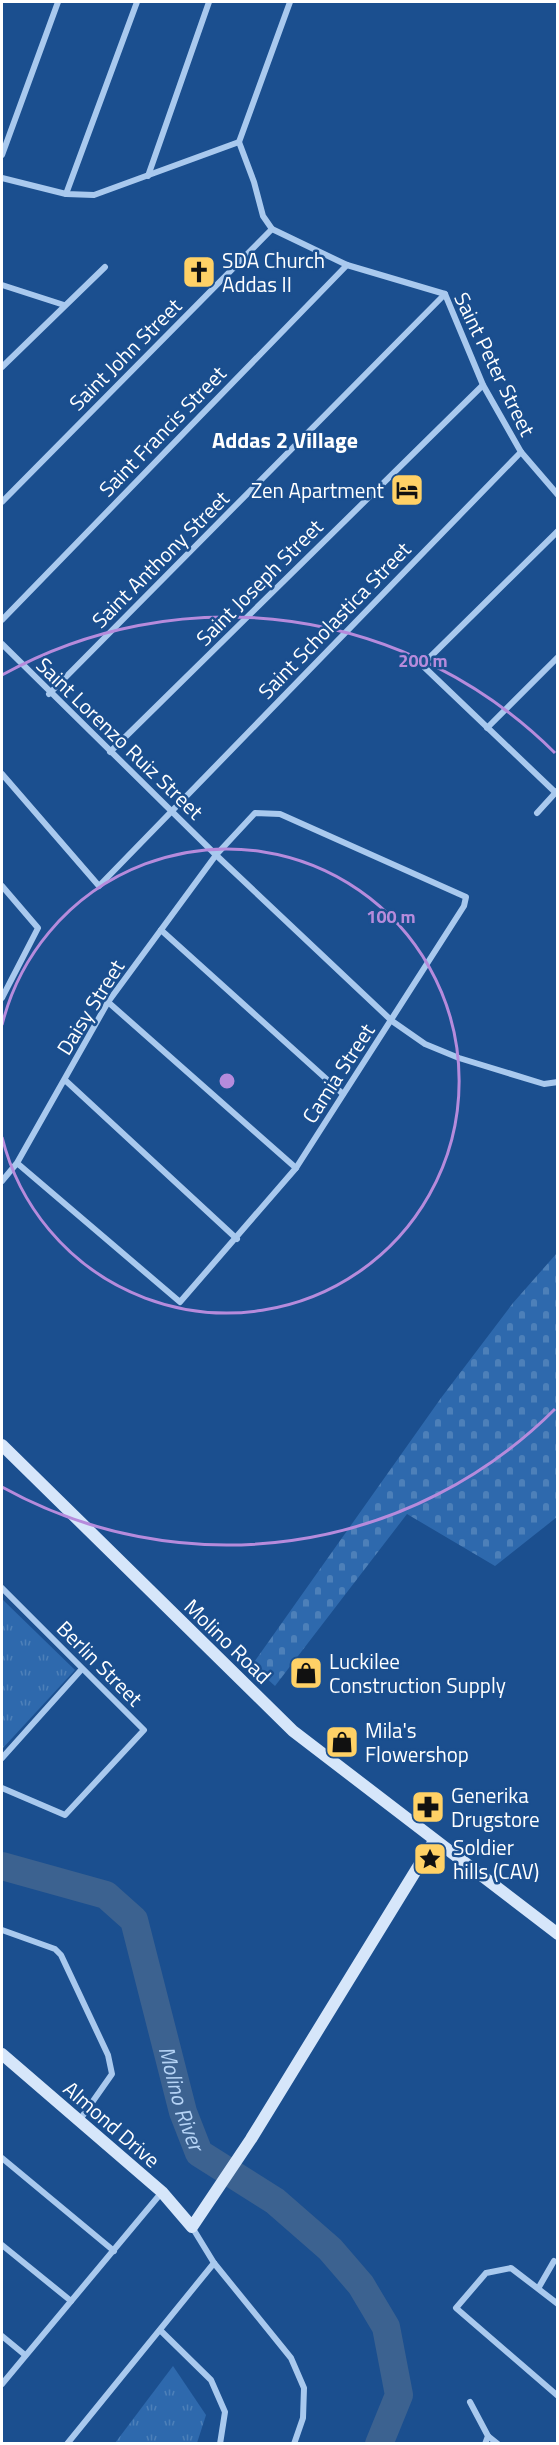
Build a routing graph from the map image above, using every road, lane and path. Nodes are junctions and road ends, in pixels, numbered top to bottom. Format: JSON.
{"nodes":[{"id":1,"x":58,"y":2,"type":"edge"},
{"id":2,"x":137,"y":2,"type":"edge"},
{"id":3,"x":209,"y":2,"type":"edge"},
{"id":4,"x":290,"y":2,"type":"edge"},
{"id":5,"x":239,"y":142,"type":"junction"},
{"id":6,"x":2,"y":155,"type":"edge"},
{"id":7,"x":148,"y":176,"type":"junction"},
{"id":8,"x":2,"y":178,"type":"edge"},
{"id":9,"x":66,"y":194,"type":"junction"},
{"id":10,"x":272,"y":230,"type":"junction"},
{"id":11,"x":347,"y":265,"type":"junction"},
{"id":12,"x":105,"y":267,"type":"dead end"},
{"id":13,"x":2,"y":285,"type":"edge"},
{"id":14,"x":445,"y":294,"type":"junction"},
{"id":15,"x":64,"y":305,"type":"junction"},
{"id":16,"x":2,"y":367,"type":"edge"},
{"id":17,"x":483,"y":385,"type":"junction"},
{"id":18,"x":521,"y":452,"type":"junction"},
{"id":19,"x":558,"y":495,"type":"edge"},
{"id":20,"x":2,"y":502,"type":"edge"},
{"id":21,"x":558,"y":531,"type":"edge"},
{"id":22,"x":2,"y":620,"type":"edge"},
{"id":23,"x":2,"y":644,"type":"edge"},
{"id":24,"x":558,"y":657,"type":"edge"},
{"id":25,"x":49,"y":694,"type":"junction"},
{"id":26,"x":487,"y":728,"type":"junction"},
{"id":27,"x":110,"y":752,"type":"junction"},
{"id":28,"x":2,"y":774,"type":"edge"},
{"id":29,"x":557,"y":792,"type":"edge"},
{"id":30,"x":171,"y":811,"type":"junction"},
{"id":31,"x":537,"y":813,"type":"dead end"},
{"id":32,"x":216,"y":855,"type":"junction"},
{"id":33,"x":2,"y":886,"type":"edge"},
{"id":34,"x":161,"y":930,"type":"junction"},
{"id":35,"x":2,"y":998,"type":"edge"},
{"id":36,"x":108,"y":1002,"type":"junction"},
{"id":37,"x":392,"y":1021,"type":"junction"},
{"id":38,"x":64,"y":1080,"type":"junction"},
{"id":39,"x":558,"y":1082,"type":"edge"},
{"id":40,"x":343,"y":1094,"type":"junction"},
{"id":41,"x":17,"y":1163,"type":"junction"},
{"id":42,"x":296,"y":1168,"type":"junction"},
{"id":43,"x":2,"y":1181,"type":"edge"},
{"id":44,"x":237,"y":1239,"type":"junction"},
{"id":45,"x":2,"y":1445,"type":"edge"},
{"id":46,"x":2,"y":1588,"type":"edge"},
{"id":47,"x":81,"y":1670,"type":"junction"},
{"id":48,"x":2,"y":1758,"type":"edge"},
{"id":49,"x":2,"y":1788,"type":"edge"},
{"id":50,"x":434,"y":1840,"type":"junction"},
{"id":51,"x":2,"y":1930,"type":"edge"},
{"id":52,"x":558,"y":1934,"type":"edge"},
{"id":53,"x":2,"y":2054,"type":"edge"},
{"id":54,"x":79,"y":2121,"type":"junction"},
{"id":55,"x":2,"y":2158,"type":"edge"},
{"id":56,"x":162,"y":2192,"type":"junction"},
{"id":57,"x":192,"y":2228,"type":"junction"},
{"id":58,"x":2,"y":2245,"type":"edge"},
{"id":59,"x":114,"y":2251,"type":"junction"},
{"id":60,"x":554,"y":2260,"type":"dead end"},
{"id":61,"x":214,"y":2263,"type":"junction"},
{"id":62,"x":539,"y":2287,"type":"junction"},
{"id":63,"x":71,"y":2301,"type":"junction"},
{"id":64,"x":558,"y":2304,"type":"edge"},
{"id":65,"x":160,"y":2330,"type":"junction"},
{"id":66,"x":2,"y":2336,"type":"edge"},
{"id":67,"x":25,"y":2355,"type":"junction"},
{"id":68,"x":2,"y":2384,"type":"edge"},
{"id":69,"x":558,"y":2396,"type":"edge"},
{"id":70,"x":470,"y":2402,"type":"dead end"},
{"id":71,"x":488,"y":2436,"type":"junction"},
{"id":72,"x":67,"y":2444,"type":"edge"},
{"id":73,"x":220,"y":2444,"type":"edge"},
{"id":74,"x":294,"y":2444,"type":"edge"},
{"id":75,"x":485,"y":2444,"type":"edge"},
{"id":76,"x":498,"y":2444,"type":"edge"}],
"edges":[{"from":1,"to":6,"type":"street"},
{"from":2,"to":9,"type":"street"},
{"from":3,"to":7,"type":"street"},
{"from":4,"to":5,"type":"street"},
{"from":5,"to":7,"type":"street"},
{"from":5,"to":10,"type":"street"},
{"from":7,"to":9,"type":"street"},
{"from":8,"to":9,"type":"street"},
{"from":10,"to":11,"type":"street","name":"Saint Peter Street"},
{"from":10,"to":20,"type":"street","name":"Saint John Street"},
{"from":11,"to":14,"type":"street","name":"Saint Peter Street"},
{"from":11,"to":22,"type":"street","name":"Saint Francis Street"},
{"from":12,"to":15,"type":"street"},
{"from":13,"to":15,"type":"street"},
{"from":14,"to":17,"type":"street","name":"Saint Peter Street"},
{"from":14,"to":25,"type":"street","name":"Saint Anthony Street"},
{"from":15,"to":16,"type":"street"},
{"from":17,"to":18,"type":"street","name":"Saint Peter Street"},
{"from":17,"to":27,"type":"street","name":"Saint Joseph Street"},
{"from":18,"to":19,"type":"street","name":"Saint Peter Street"},
{"from":18,"to":30,"type":"street","name":"Saint Scholastica Street"},
{"from":21,"to":26,"type":"street"},
{"from":23,"to":25,"type":"street","name":"Saint Lorenzo Ruiz Street"},
{"from":24,"to":26,"type":"street"},
{"from":25,"to":27,"type":"street","name":"Saint Lorenzo Ruiz Street"},
{"from":26,"to":29,"type":"street"},
{"from":27,"to":30,"type":"street","name":"Saint Lorenzo Ruiz Street"},
{"from":28,"to":30,"type":"street","name":"Saint Scholastica Street"},
{"from":29,"to":31,"type":"street"},
{"from":30,"to":32,"type":"street","name":"Saint Lorenzo Ruiz Street"},
{"from":32,"to":34,"type":"street","name":"Daisy Street"},
{"from":32,"to":37,"type":"street","name":"Camia Street"},
{"from":32,"to":37,"type":"street","name":"Daisy Street"},
{"from":33,"to":35,"type":"street"},
{"from":34,"to":36,"type":"street","name":"Daisy Street"},
{"from":34,"to":40,"type":"street"},
{"from":36,"to":38,"type":"street","name":"Daisy Street"},
{"from":36,"to":42,"type":"street"},
{"from":37,"to":39,"type":"street"},
{"from":37,"to":40,"type":"street","name":"Camia Street"},
{"from":38,"to":41,"type":"street","name":"Daisy Street"},
{"from":38,"to":44,"type":"street"},
{"from":40,"to":42,"type":"street","name":"Camia Street"},
{"from":41,"to":43,"type":"street","name":"Daisy Street"},
{"from":41,"to":44,"type":"street","name":"Camia Street"},
{"from":42,"to":44,"type":"street","name":"Camia Street"},
{"from":45,"to":50,"type":"main road","name":"Molino Road"},
{"from":46,"to":47,"type":"street","name":"Berlin Street"},
{"from":47,"to":48,"type":"street"},
{"from":47,"to":49,"type":"street","name":"Berlin Street"},
{"from":50,"to":52,"type":"main road","name":"Molino Road"},
{"from":50,"to":57,"type":"main road"},
{"from":51,"to":54,"type":"street"},
{"from":53,"to":54,"type":"main road","name":"Almond Drive"},
{"from":54,"to":56,"type":"main road","name":"Almond Drive"},
{"from":55,"to":59,"type":"street"},
{"from":56,"to":57,"type":"main road","name":"Almond Drive"},
{"from":56,"to":59,"type":"street"},
{"from":57,"to":61,"type":"street"},
{"from":58,"to":63,"type":"street"},
{"from":59,"to":63,"type":"street"},
{"from":60,"to":62,"type":"street"},
{"from":61,"to":65,"type":"street"},
{"from":61,"to":74,"type":"street"},
{"from":62,"to":64,"type":"street"},
{"from":62,"to":69,"type":"street"},
{"from":63,"to":67,"type":"street"},
{"from":65,"to":72,"type":"street"},
{"from":65,"to":73,"type":"street"},
{"from":66,"to":67,"type":"street"},
{"from":67,"to":68,"type":"street"},
{"from":70,"to":71,"type":"street"},
{"from":71,"to":75,"type":"street"},
{"from":71,"to":76,"type":"street"}]}
